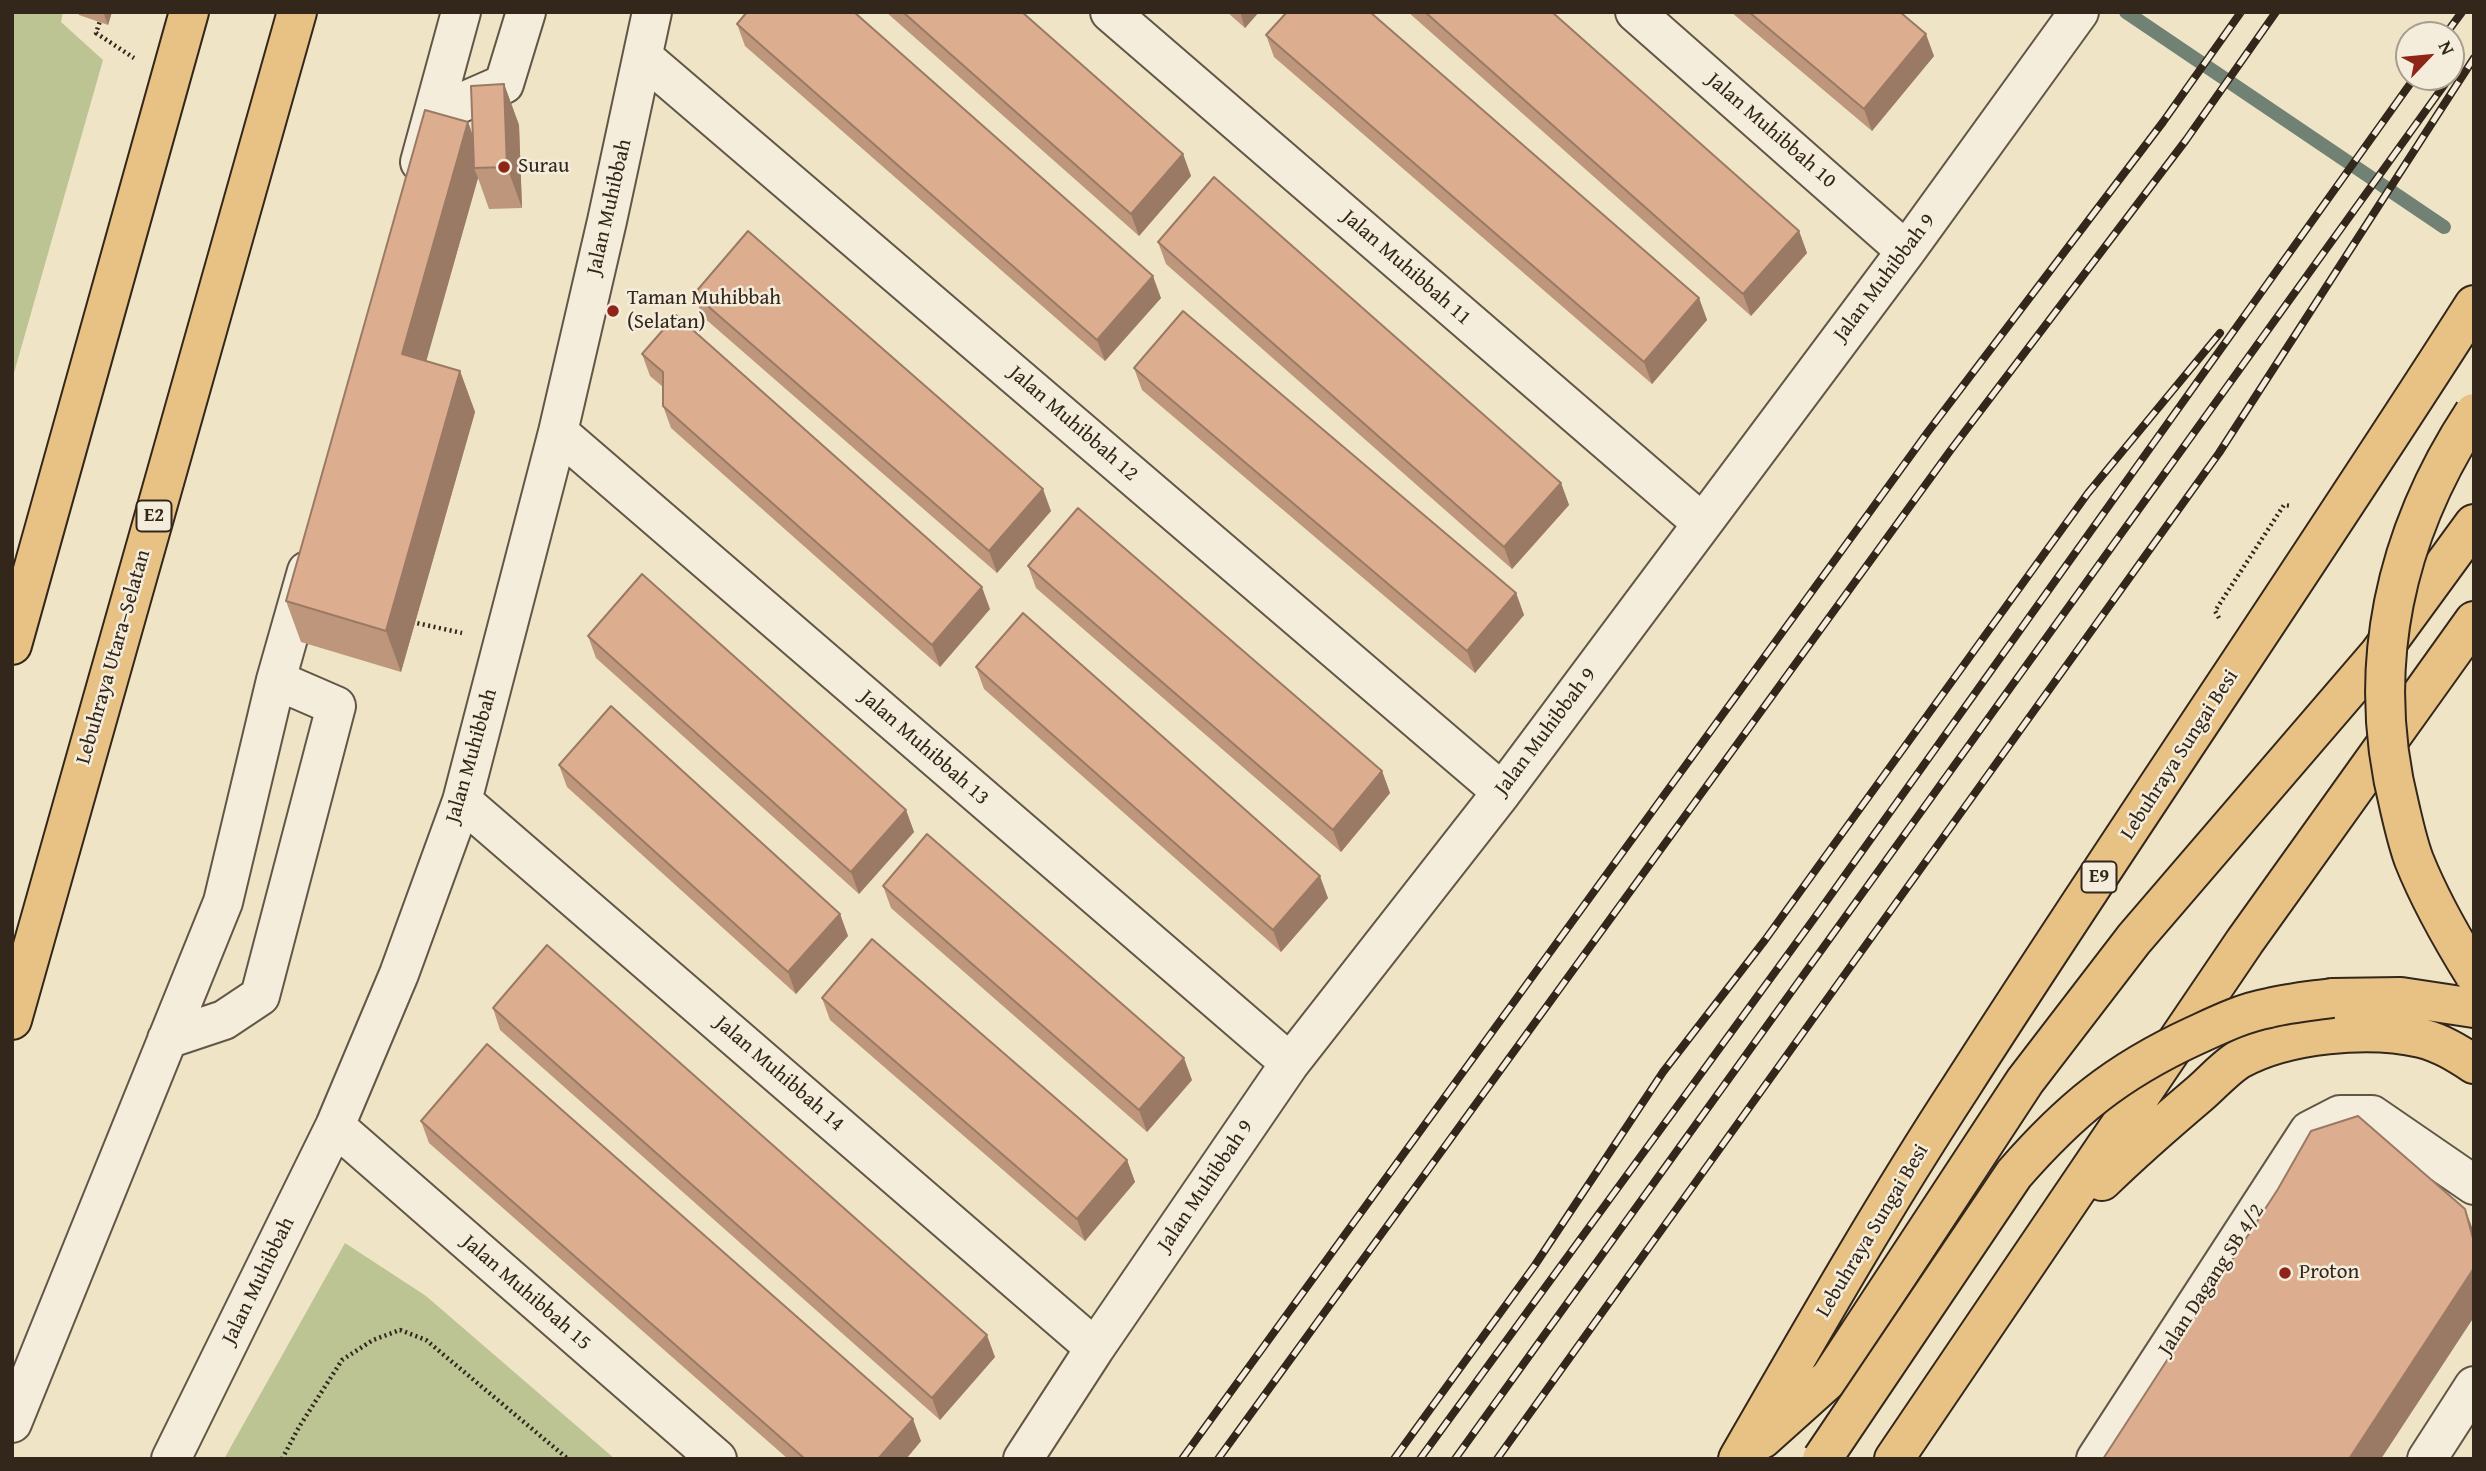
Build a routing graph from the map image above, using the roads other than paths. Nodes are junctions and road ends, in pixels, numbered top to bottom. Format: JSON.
{"nodes":[{"id":1,"x":189,"y":12,"type":"edge"},
{"id":2,"x":296,"y":12,"type":"edge"},
{"id":3,"x":461,"y":12,"type":"edge"},
{"id":4,"x":526,"y":12,"type":"edge"},
{"id":5,"x":652,"y":12,"type":"edge"},
{"id":6,"x":1110,"y":12,"type":"edge"},
{"id":7,"x":1635,"y":12,"type":"edge"},
{"id":8,"x":2079,"y":12,"type":"edge"},
{"id":9,"x":643,"y":57,"type":"junction"},
{"id":10,"x":433,"y":115,"type":"junction"},
{"id":11,"x":411,"y":195,"type":"edge"},
{"id":12,"x":1906,"y":251,"type":"junction"},
{"id":13,"x":2474,"y":305,"type":"edge"},
{"id":14,"x":2474,"y":413,"type":"edge"},
{"id":15,"x":558,"y":432,"type":"junction"},
{"id":16,"x":1702,"y":523,"type":"junction"},
{"id":17,"x":2474,"y":524,"type":"edge"},
{"id":18,"x":315,"y":543,"type":"edge"},
{"id":19,"x":2474,"y":621,"type":"edge"},
{"id":20,"x":12,"y":645,"type":"edge"},
{"id":21,"x":276,"y":680,"type":"junction"},
{"id":22,"x":1502,"y":792,"type":"junction"},
{"id":23,"x":462,"y":801,"type":"junction"},
{"id":24,"x":2474,"y":974,"type":"edge"},
{"id":25,"x":2474,"y":1008,"type":"edge"},
{"id":26,"x":12,"y":1020,"type":"edge"},
{"id":27,"x":167,"y":1040,"type":"junction"},
{"id":28,"x":1290,"y":1063,"type":"junction"},
{"id":29,"x":2474,"y":1064,"type":"edge"},
{"id":30,"x":335,"y":1126,"type":"junction"},
{"id":31,"x":2474,"y":1185,"type":"edge"},
{"id":32,"x":2048,"y":1233,"type":"junction"},
{"id":33,"x":1095,"y":1348,"type":"junction"},
{"id":34,"x":2474,"y":1386,"type":"edge"},
{"id":35,"x":12,"y":1423,"type":"edge"},
{"id":36,"x":171,"y":1459,"type":"edge"},
{"id":37,"x":717,"y":1459,"type":"edge"},
{"id":38,"x":1023,"y":1459,"type":"edge"},
{"id":39,"x":1739,"y":1459,"type":"edge"},
{"id":40,"x":1822,"y":1459,"type":"edge"},
{"id":41,"x":1894,"y":1459,"type":"edge"},
{"id":42,"x":2096,"y":1459,"type":"edge"},
{"id":43,"x":2427,"y":1459,"type":"edge"}],
"edges":[{"from":1,"to":20,"type":"highway"},
{"from":2,"to":26,"type":"highway","name":"Lebuhraya Utara–Selatan","number":"E2"},
{"from":3,"to":10,"type":"street"},
{"from":4,"to":10,"type":"street"},
{"from":5,"to":9,"type":"street","name":"Jalan Muhibbah"},
{"from":6,"to":16,"type":"street","name":"Jalan Muhibbah 11"},
{"from":7,"to":12,"type":"street","name":"Jalan Muhibbah 10"},
{"from":8,"to":12,"type":"street","name":"Jalan Muhibbah 9"},
{"from":9,"to":15,"type":"street","name":"Jalan Muhibbah"},
{"from":9,"to":22,"type":"street","name":"Jalan Muhibbah 12"},
{"from":10,"to":11,"type":"street"},
{"from":12,"to":16,"type":"street","name":"Jalan Muhibbah 9"},
{"from":13,"to":39,"type":"highway","name":"Lebuhraya Sungai Besi","number":"E9"},
{"from":14,"to":24,"type":"highway","bridge":true},
{"from":15,"to":23,"type":"street","name":"Jalan Muhibbah"},
{"from":15,"to":28,"type":"street","name":"Jalan Muhibbah 13"},
{"from":16,"to":22,"type":"street","name":"Jalan Muhibbah 9"},
{"from":17,"to":39,"type":"highway"},
{"from":18,"to":21,"type":"street"},
{"from":19,"to":32,"type":"highway"},
{"from":21,"to":27,"type":"street"},
{"from":21,"to":27,"type":"street"},
{"from":22,"to":28,"type":"street","name":"Jalan Muhibbah 9"},
{"from":23,"to":30,"type":"street","name":"Jalan Muhibbah"},
{"from":23,"to":33,"type":"street","name":"Jalan Muhibbah 14"},
{"from":25,"to":40,"type":"highway","bridge":true},
{"from":27,"to":35,"type":"street"},
{"from":28,"to":33,"type":"street","name":"Jalan Muhibbah 9"},
{"from":29,"to":32,"type":"highway"},
{"from":30,"to":36,"type":"street","name":"Jalan Muhibbah"},
{"from":30,"to":37,"type":"street","name":"Jalan Muhibbah 15"},
{"from":31,"to":42,"type":"street","name":"Jalan Dagang SB 4/2"},
{"from":32,"to":41,"type":"highway"},
{"from":33,"to":38,"type":"street","name":"Jalan Muhibbah 9"},
{"from":34,"to":43,"type":"street"}]}
